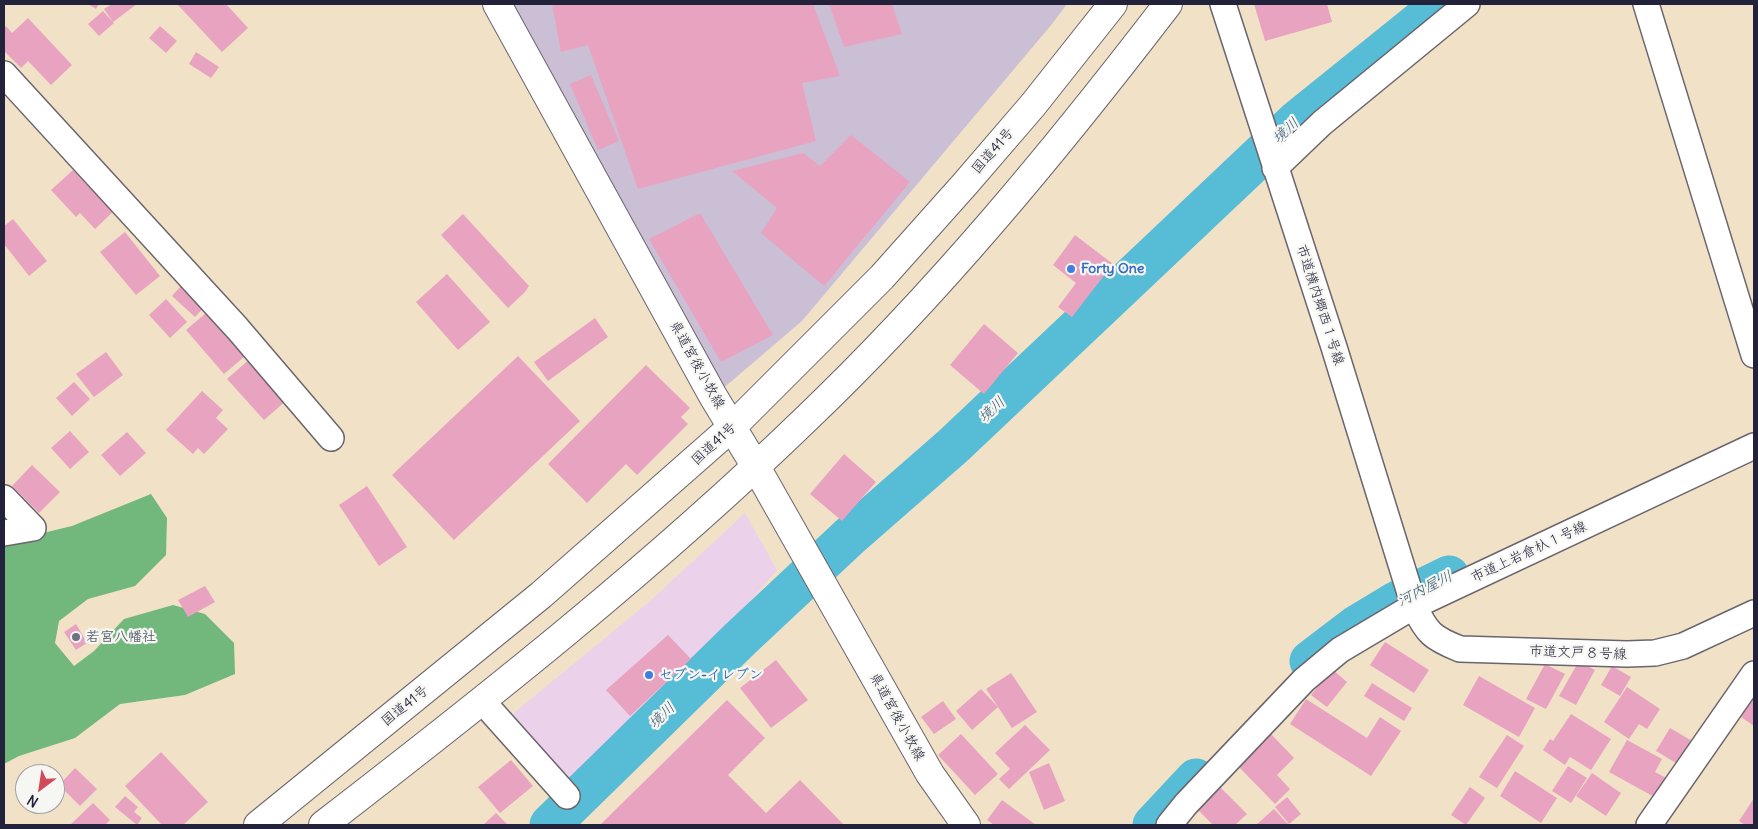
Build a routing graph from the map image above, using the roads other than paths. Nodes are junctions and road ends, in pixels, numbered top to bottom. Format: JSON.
{"nodes":[{"id":1,"x":497,"y":4,"type":"edge"},
{"id":2,"x":1113,"y":4,"type":"edge"},
{"id":3,"x":1168,"y":4,"type":"edge"},
{"id":4,"x":1222,"y":4,"type":"edge"},
{"id":5,"x":1467,"y":4,"type":"edge"},
{"id":6,"x":1646,"y":4,"type":"edge"},
{"id":7,"x":4,"y":74,"type":"edge"},
{"id":8,"x":1275,"y":168,"type":"junction"},
{"id":9,"x":1754,"y":355,"type":"edge"},
{"id":10,"x":732,"y":427,"type":"junction"},
{"id":11,"x":331,"y":438,"type":"dead end"},
{"id":12,"x":1754,"y":446,"type":"edge"},
{"id":13,"x":756,"y":467,"type":"junction"},
{"id":14,"x":4,"y":498,"type":"edge"},
{"id":15,"x":4,"y":533,"type":"edge"},
{"id":16,"x":1414,"y":606,"type":"junction"},
{"id":17,"x":1754,"y":613,"type":"edge"},
{"id":18,"x":1754,"y":674,"type":"edge"},
{"id":19,"x":483,"y":702,"type":"junction"},
{"id":20,"x":567,"y":796,"type":"dead end"},
{"id":21,"x":258,"y":825,"type":"edge"},
{"id":22,"x":323,"y":825,"type":"edge"},
{"id":23,"x":966,"y":825,"type":"edge"},
{"id":24,"x":1169,"y":825,"type":"edge"},
{"id":25,"x":1649,"y":825,"type":"edge"}],
"edges":[{"from":1,"to":10,"type":"main road","name":"県道宮後小牧線"},
{"from":2,"to":10,"type":"main road","name":"国道41号"},
{"from":3,"to":13,"type":"main road"},
{"from":4,"to":8,"type":"street","name":"市道横内郷西１号線"},
{"from":5,"to":8,"type":"street"},
{"from":6,"to":9,"type":"street"},
{"from":7,"to":11,"type":"street"},
{"from":8,"to":16,"type":"street","name":"市道横内郷西１号線"},
{"from":10,"to":13,"type":"main road","name":"県道宮後小牧線"},
{"from":10,"to":21,"type":"main road","name":"国道41号"},
{"from":12,"to":16,"type":"street","name":"市道上岩倉杁１号線"},
{"from":13,"to":19,"type":"main road"},
{"from":13,"to":23,"type":"main road","name":"県道宮後小牧線"},
{"from":14,"to":15,"type":"street"},
{"from":16,"to":17,"type":"street","name":"市道文戸８号線"},
{"from":16,"to":24,"type":"street","name":"市道上岩倉杁１号線"},
{"from":18,"to":25,"type":"street"},
{"from":19,"to":20,"type":"street"},
{"from":19,"to":22,"type":"main road"}]}
